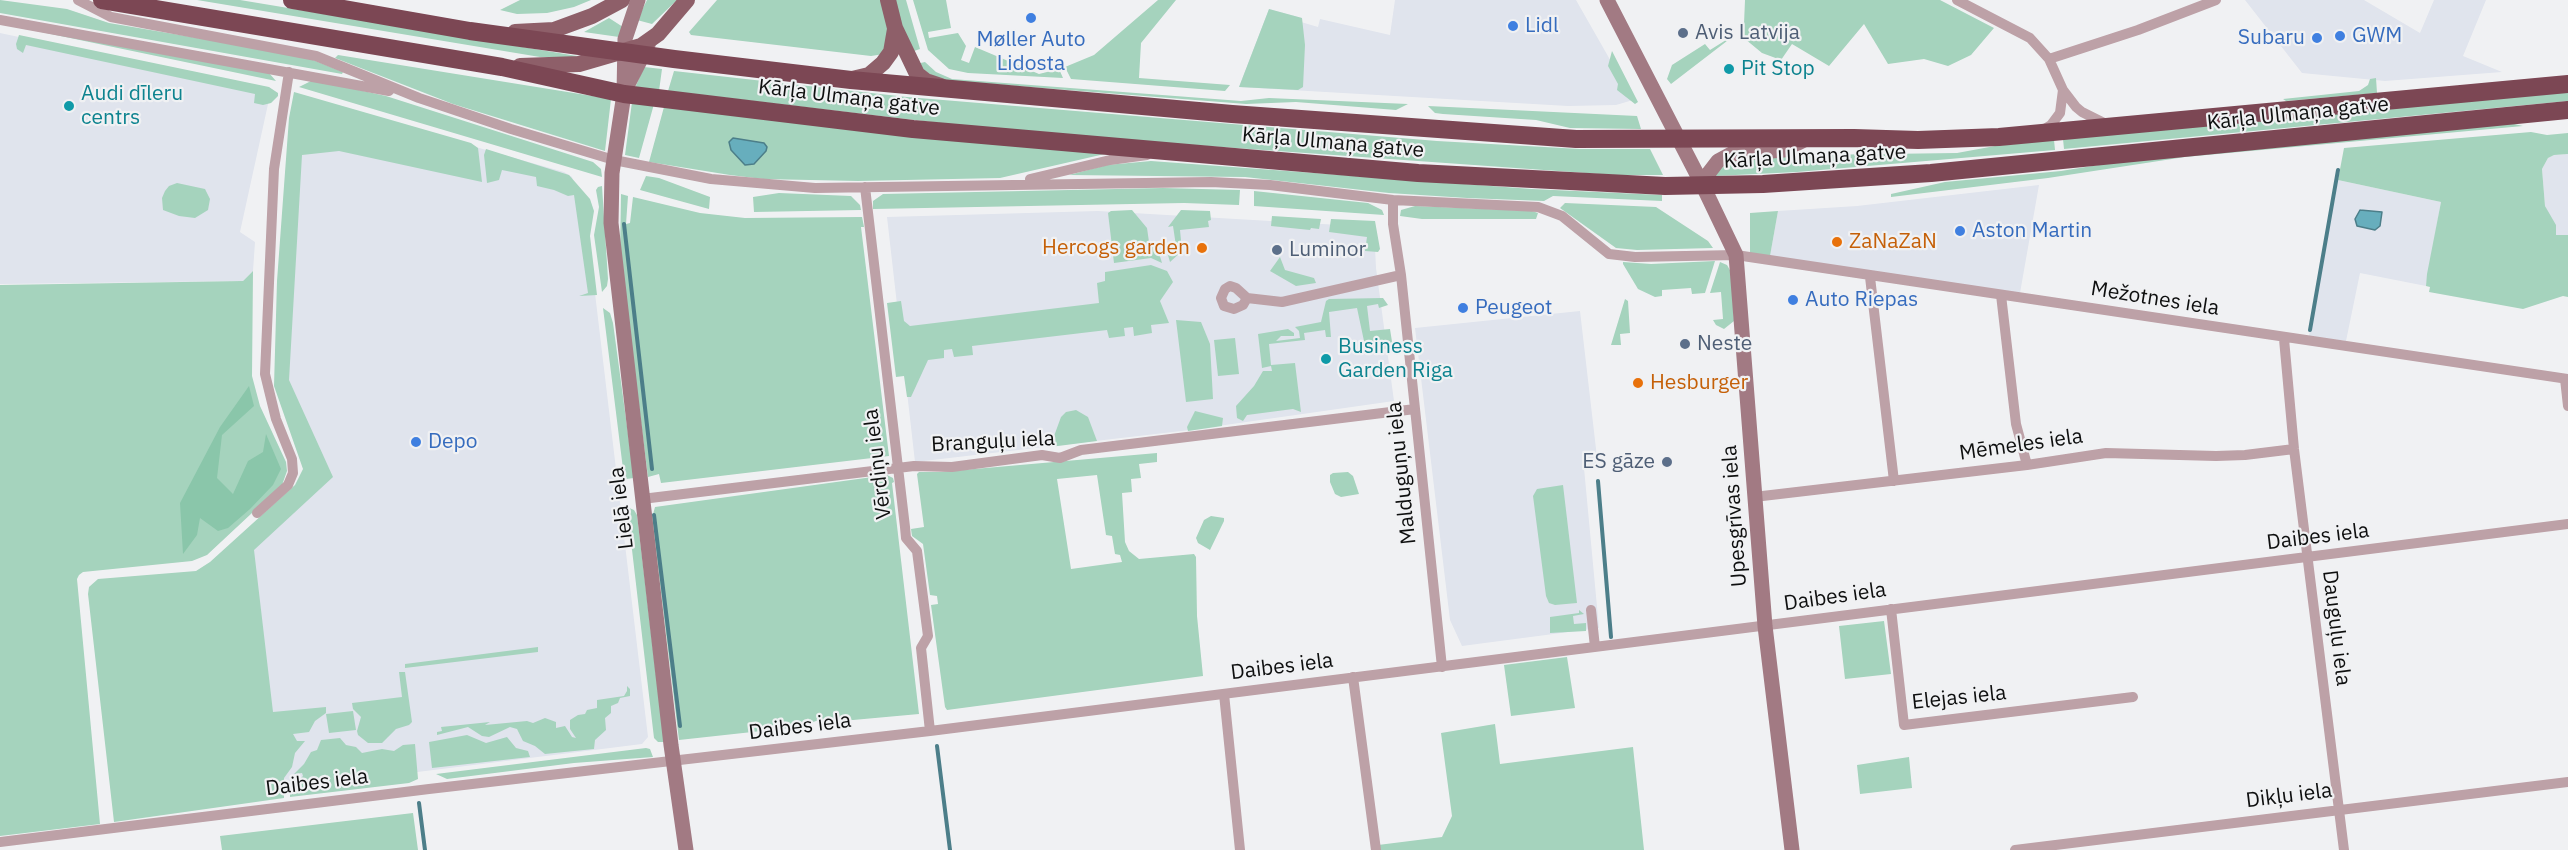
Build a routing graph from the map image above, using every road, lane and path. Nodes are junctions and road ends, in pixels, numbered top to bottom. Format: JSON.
{"nodes":[{"id":1,"x":78,"y":0,"type":"edge"},
{"id":2,"x":102,"y":0,"type":"edge"},
{"id":3,"x":292,"y":0,"type":"edge"},
{"id":4,"x":622,"y":0,"type":"edge"},
{"id":5,"x":638,"y":0,"type":"edge"},
{"id":6,"x":687,"y":0,"type":"edge"},
{"id":7,"x":888,"y":0,"type":"edge"},
{"id":8,"x":1607,"y":0,"type":"edge"},
{"id":9,"x":1958,"y":0,"type":"edge"},
{"id":10,"x":2216,"y":0,"type":"edge"},
{"id":11,"x":325,"y":3,"type":"edge"},
{"id":12,"x":0,"y":20,"type":"edge"},
{"id":13,"x":895,"y":28,"type":"junction"},
{"id":14,"x":470,"y":31,"type":"junction"},
{"id":15,"x":652,"y":38,"type":"junction"},
{"id":16,"x":624,"y":51,"type":"junction"},
{"id":17,"x":642,"y":55,"type":"junction"},
{"id":18,"x":2049,"y":59,"type":"junction"},
{"id":19,"x":501,"y":68,"type":"junction"},
{"id":20,"x":289,"y":72,"type":"junction"},
{"id":21,"x":851,"y":80,"type":"junction"},
{"id":22,"x":2568,"y":84,"type":"edge"},
{"id":23,"x":950,"y":88,"type":"junction"},
{"id":24,"x":2063,"y":90,"type":"junction"},
{"id":25,"x":624,"y":94,"type":"junction"},
{"id":26,"x":419,"y":98,"type":"junction"},
{"id":27,"x":2568,"y":110,"type":"edge"},
{"id":28,"x":2115,"y":126,"type":"junction"},
{"id":29,"x":2037,"y":134,"type":"junction"},
{"id":30,"x":1806,"y":139,"type":"junction"},
{"id":31,"x":1677,"y":140,"type":"junction"},
{"id":32,"x":1170,"y":152,"type":"junction"},
{"id":33,"x":614,"y":160,"type":"junction"},
{"id":34,"x":1006,"y":185,"type":"junction"},
{"id":35,"x":1703,"y":186,"type":"junction"},
{"id":36,"x":865,"y":187,"type":"junction"},
{"id":37,"x":1393,"y":200,"type":"junction"},
{"id":38,"x":1736,"y":255,"type":"junction"},
{"id":39,"x":1401,"y":275,"type":"junction"},
{"id":40,"x":1870,"y":277,"type":"junction"},
{"id":41,"x":2001,"y":295,"type":"junction"},
{"id":42,"x":1247,"y":298,"type":"dead end"},
{"id":43,"x":2284,"y":339,"type":"junction"},
{"id":44,"x":2567,"y":379,"type":"edge"},
{"id":45,"x":2568,"y":406,"type":"edge"},
{"id":46,"x":1416,"y":409,"type":"junction"},
{"id":47,"x":2294,"y":449,"type":"junction"},
{"id":48,"x":2028,"y":465,"type":"junction"},
{"id":49,"x":898,"y":468,"type":"junction"},
{"id":50,"x":1894,"y":482,"type":"junction"},
{"id":51,"x":1754,"y":497,"type":"junction"},
{"id":52,"x":642,"y":499,"type":"junction"},
{"id":53,"x":257,"y":513,"type":"dead end"},
{"id":54,"x":2568,"y":524,"type":"edge"},
{"id":55,"x":2307,"y":559,"type":"junction"},
{"id":56,"x":1891,"y":609,"type":"junction"},
{"id":57,"x":1591,"y":610,"type":"dead end"},
{"id":58,"x":1765,"y":626,"type":"junction"},
{"id":59,"x":1595,"y":647,"type":"junction"},
{"id":60,"x":1442,"y":667,"type":"junction"},
{"id":61,"x":1353,"y":677,"type":"junction"},
{"id":62,"x":1224,"y":694,"type":"junction"},
{"id":63,"x":2133,"y":697,"type":"dead end"},
{"id":64,"x":930,"y":731,"type":"junction"},
{"id":65,"x":674,"y":761,"type":"junction"},
{"id":66,"x":2568,"y":782,"type":"edge"},
{"id":67,"x":2339,"y":809,"type":"junction"},
{"id":68,"x":0,"y":842,"type":"edge"},
{"id":69,"x":686,"y":850,"type":"edge"},
{"id":70,"x":1240,"y":850,"type":"edge"},
{"id":71,"x":1377,"y":850,"type":"edge"},
{"id":72,"x":1792,"y":850,"type":"edge"},
{"id":73,"x":2015,"y":850,"type":"edge"},
{"id":74,"x":2344,"y":850,"type":"edge"}],
"edges":[{"from":1,"to":26,"type":"street"},
{"from":2,"to":19,"type":"highway","name":"Kārļa Ulmaņa gatve"},
{"from":3,"to":11,"type":"highway","name":"Kārļa Ulmaņa gatve"},
{"from":4,"to":14,"type":"main road"},
{"from":5,"to":16,"type":"street"},
{"from":6,"to":15,"type":"main road"},
{"from":7,"to":13,"type":"main road"},
{"from":8,"to":31,"type":"street","name":"Upesgrīvas iela"},
{"from":9,"to":18,"type":"street"},
{"from":10,"to":18,"type":"street"},
{"from":11,"to":14,"type":"highway","name":"Kārļa Ulmaņa gatve"},
{"from":12,"to":20,"type":"street"},
{"from":13,"to":21,"type":"main road"},
{"from":13,"to":23,"type":"main road"},
{"from":14,"to":16,"type":"highway","name":"Kārļa Ulmaņa gatve"},
{"from":15,"to":16,"type":"main road"},
{"from":15,"to":17,"type":"street"},
{"from":16,"to":17,"type":"highway","name":"Kārļa Ulmaņa gatve"},
{"from":16,"to":19,"type":"main road"},
{"from":16,"to":25,"type":"street"},
{"from":17,"to":21,"type":"highway","name":"Kārļa Ulmaņa gatve"},
{"from":17,"to":25,"type":"street"},
{"from":18,"to":24,"type":"street"},
{"from":19,"to":25,"type":"highway","name":"Kārļa Ulmaņa gatve"},
{"from":20,"to":26,"type":"street"},
{"from":20,"to":53,"type":"street"},
{"from":21,"to":23,"type":"highway","name":"Kārļa Ulmaņa gatve"},
{"from":22,"to":28,"type":"highway","name":"Kārļa Ulmaņa gatve"},
{"from":23,"to":31,"type":"highway","name":"Kārļa Ulmaņa gatve"},
{"from":24,"to":28,"type":"street"},
{"from":24,"to":29,"type":"street"},
{"from":25,"to":32,"type":"highway","name":"Kārļa Ulmaņa gatve"},
{"from":25,"to":33,"type":"street","name":"Lielā iela"},
{"from":26,"to":33,"type":"street"},
{"from":27,"to":35,"type":"highway","name":"Kārļa Ulmaņa gatve"},
{"from":28,"to":29,"type":"highway","name":"Kārļa Ulmaņa gatve"},
{"from":29,"to":30,"type":"highway","name":"Kārļa Ulmaņa gatve"},
{"from":30,"to":31,"type":"highway","name":"Kārļa Ulmaņa gatve"},
{"from":30,"to":35,"type":"street"},
{"from":31,"to":35,"type":"street","name":"Upesgrīvas iela"},
{"from":32,"to":34,"type":"street"},
{"from":32,"to":35,"type":"highway","name":"Kārļa Ulmaņa gatve"},
{"from":33,"to":36,"type":"street"},
{"from":33,"to":52,"type":"street","name":"Lielā iela"},
{"from":34,"to":36,"type":"street"},
{"from":34,"to":37,"type":"street","name":"Mežotnes iela"},
{"from":35,"to":38,"type":"street","name":"Upesgrīvas iela"},
{"from":36,"to":49,"type":"street","name":"Vērdiņu iela"},
{"from":37,"to":38,"type":"street","name":"Mežotnes iela"},
{"from":37,"to":39,"type":"street","name":"Malduguņu iela"},
{"from":38,"to":40,"type":"street","name":"Mežotnes iela"},
{"from":38,"to":51,"type":"street","name":"Upesgrīvas iela"},
{"from":39,"to":42,"type":"street"},
{"from":39,"to":46,"type":"street","name":"Malduguņu iela"},
{"from":40,"to":41,"type":"street","name":"Mežotnes iela"},
{"from":40,"to":50,"type":"street"},
{"from":41,"to":43,"type":"street","name":"Mežotnes iela"},
{"from":41,"to":48,"type":"street"},
{"from":43,"to":44,"type":"street","name":"Mežotnes iela"},
{"from":43,"to":47,"type":"street","name":"Dauguļu iela"},
{"from":44,"to":45,"type":"street"},
{"from":46,"to":49,"type":"street","name":"Branguļu iela"},
{"from":46,"to":60,"type":"street","name":"Malduguņu iela"},
{"from":47,"to":48,"type":"street","name":"Mēmeles iela"},
{"from":47,"to":55,"type":"street","name":"Dauguļu iela"},
{"from":48,"to":50,"type":"street","name":"Mēmeles iela"},
{"from":49,"to":52,"type":"street","name":"Branguļu iela"},
{"from":49,"to":64,"type":"street","name":"Vērdiņu iela"},
{"from":50,"to":51,"type":"street","name":"Mēmeles iela"},
{"from":51,"to":58,"type":"street","name":"Upesgrīvas iela"},
{"from":52,"to":65,"type":"street","name":"Lielā iela"},
{"from":54,"to":55,"type":"street","name":"Daibes iela"},
{"from":55,"to":56,"type":"street","name":"Daibes iela"},
{"from":55,"to":67,"type":"street","name":"Dauguļu iela"},
{"from":56,"to":58,"type":"street","name":"Daibes iela"},
{"from":56,"to":63,"type":"street","name":"Elejas iela"},
{"from":57,"to":59,"type":"street"},
{"from":58,"to":59,"type":"street","name":"Daibes iela"},
{"from":58,"to":72,"type":"street","name":"Upesgrīvas iela"},
{"from":59,"to":60,"type":"street","name":"Daibes iela"},
{"from":60,"to":61,"type":"street","name":"Daibes iela"},
{"from":61,"to":62,"type":"street","name":"Daibes iela"},
{"from":61,"to":71,"type":"street"},
{"from":62,"to":64,"type":"street","name":"Daibes iela"},
{"from":62,"to":70,"type":"street"},
{"from":64,"to":65,"type":"street","name":"Daibes iela"},
{"from":65,"to":68,"type":"street","name":"Daibes iela"},
{"from":65,"to":69,"type":"street","name":"Lielā iela"},
{"from":66,"to":67,"type":"street","name":"Dikļu iela"},
{"from":67,"to":73,"type":"street","name":"Dikļu iela"},
{"from":67,"to":74,"type":"street","name":"Dauguļu iela"}]}
